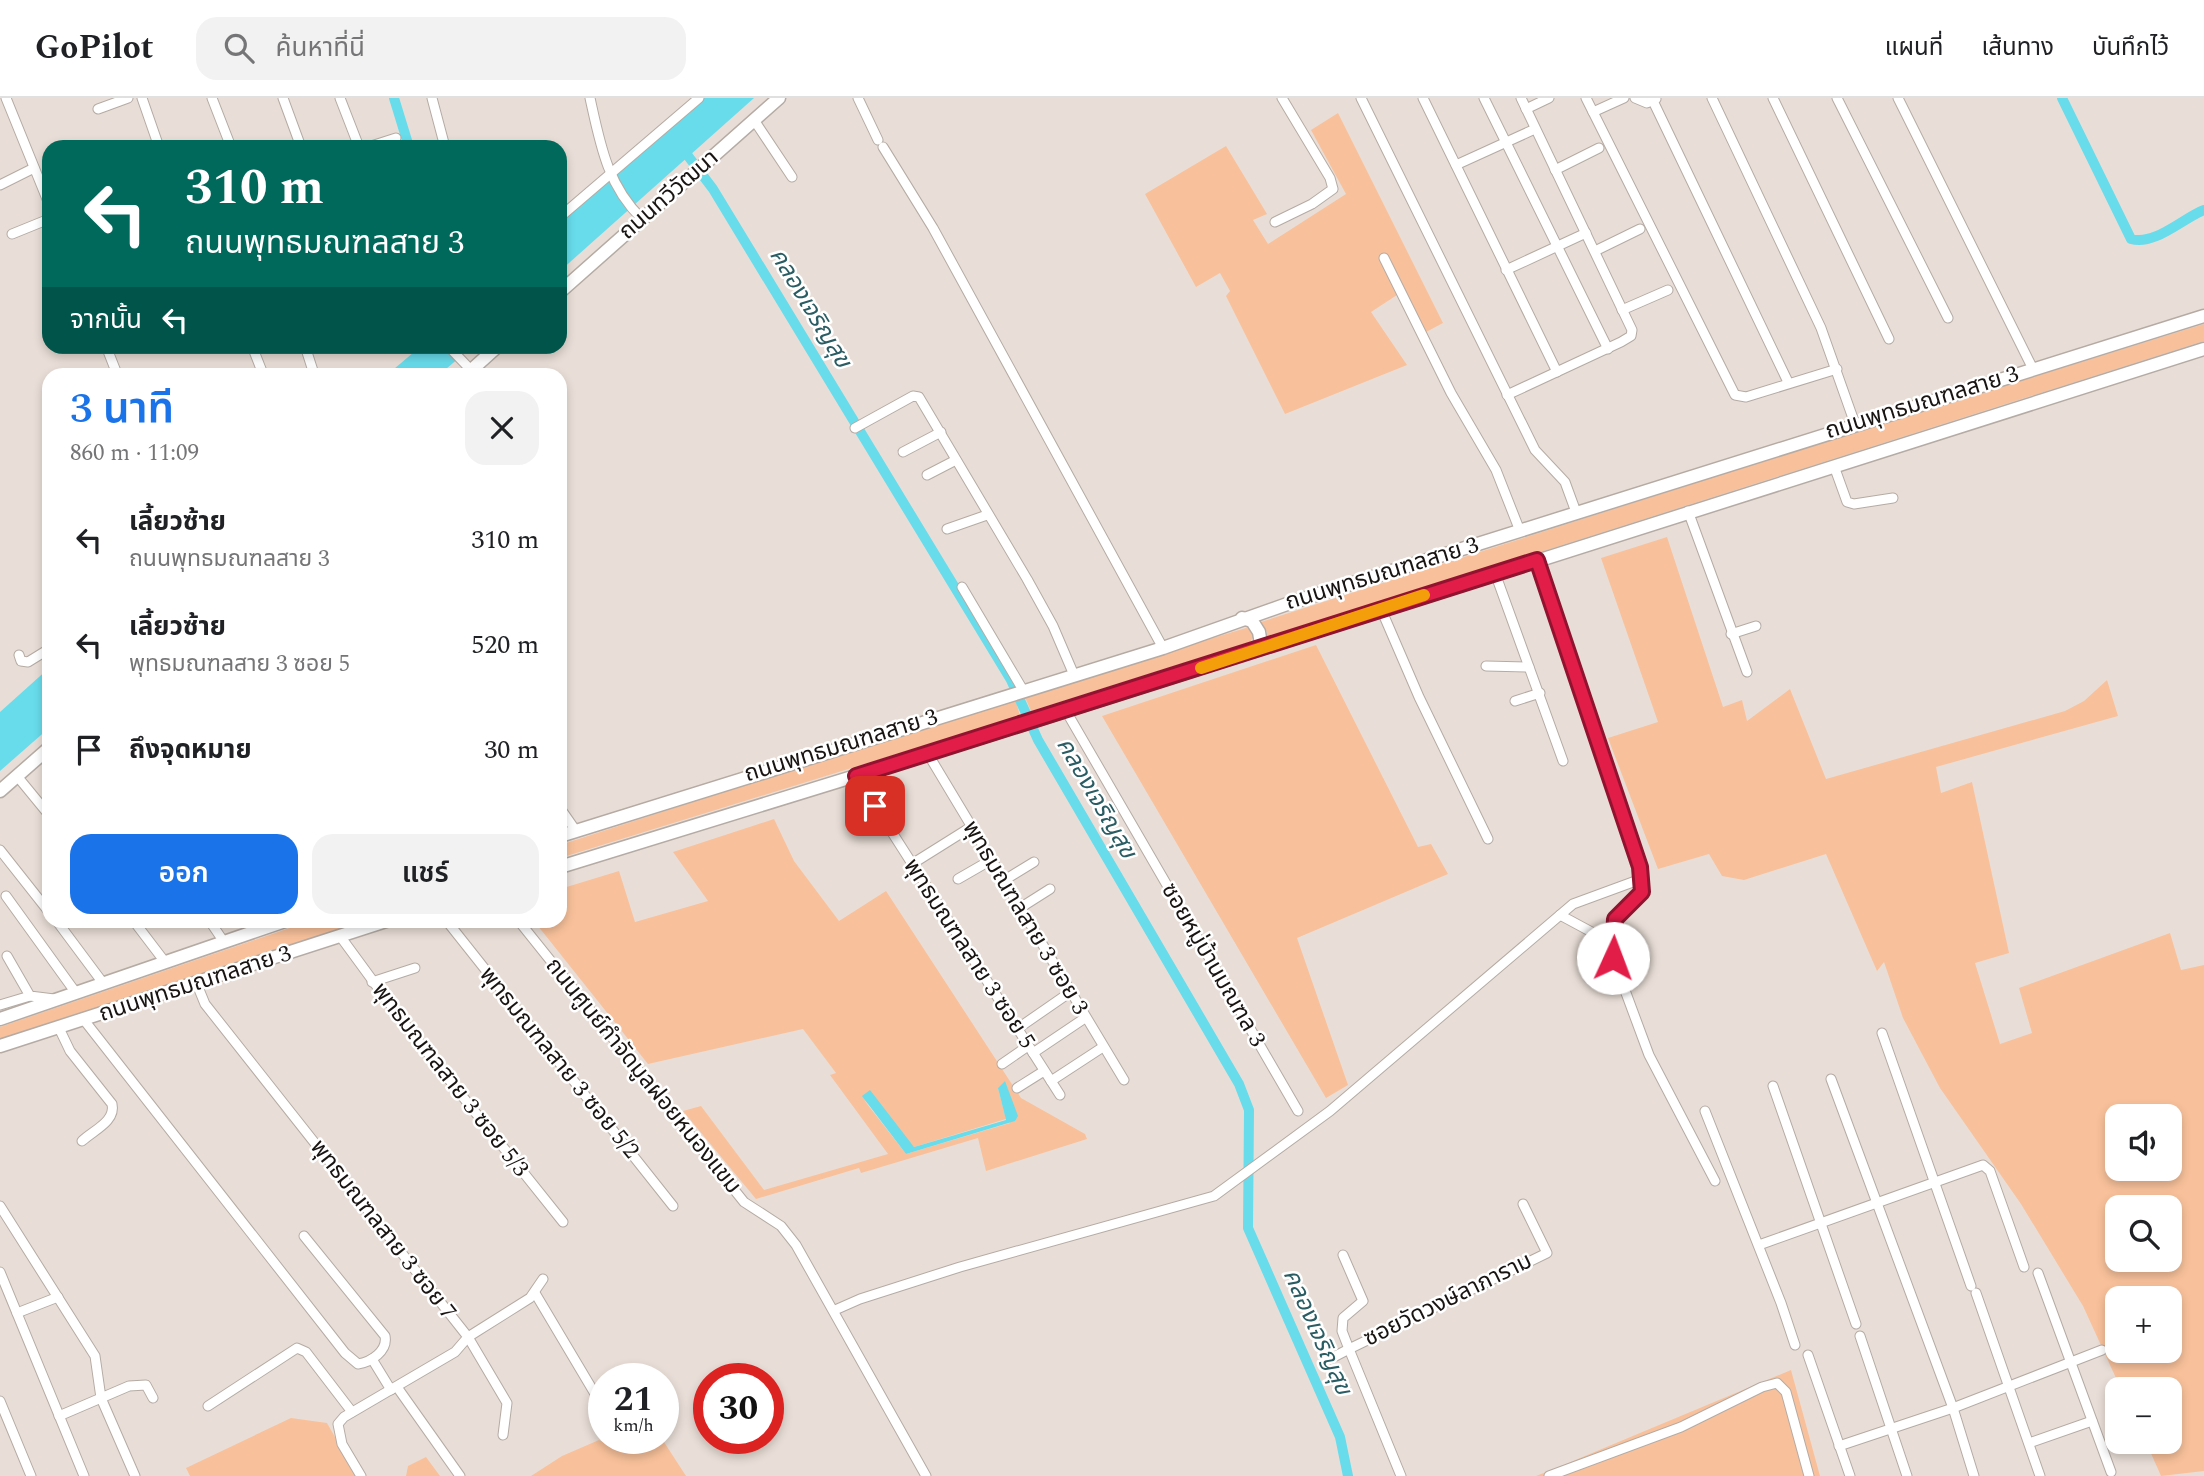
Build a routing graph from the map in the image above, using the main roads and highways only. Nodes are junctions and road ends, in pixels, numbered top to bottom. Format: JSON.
{"nodes":[{"id":1,"x":779,"y":98,"type":"edge"},
{"id":2,"x":567,"y":286,"type":"edge"},
{"id":3,"x":2204,"y":316,"type":"edge"},
{"id":4,"x":2204,"y":349,"type":"edge"},
{"id":5,"x":489,"y":354,"type":"edge"},
{"id":6,"x":473,"y":368,"type":"edge"},
{"id":7,"x":1242,"y":618,"type":"junction"},
{"id":8,"x":1254,"y":651,"type":"junction"},
{"id":9,"x":42,"y":754,"type":"edge"},
{"id":10,"x":2,"y":787,"type":"edge"},
{"id":11,"x":567,"y":833,"type":"edge"},
{"id":12,"x":567,"y":865,"type":"edge"},
{"id":13,"x":265,"y":928,"type":"edge"},
{"id":14,"x":364,"y":928,"type":"edge"},
{"id":15,"x":0,"y":1019,"type":"edge"},
{"id":16,"x":0,"y":1046,"type":"edge"}],
"edges":[{"from":1,"to":2,"type":"main road","name":"ถนนทวีวัฒนา"},
{"from":3,"to":7,"type":"main road","name":"ถนนพุทธมณฑลสาย 3"},
{"from":4,"to":8,"type":"main road","name":"ถนนพุทธมณฑลสาย 3"},
{"from":5,"to":6,"type":"main road"},
{"from":7,"to":8,"type":"main road"},
{"from":7,"to":11,"type":"main road","name":"ถนนพุทธมณฑลสาย 3"},
{"from":8,"to":12,"type":"main road","name":"ถนนพุทธมณฑลสาย 3"},
{"from":9,"to":10,"type":"main road"},
{"from":13,"to":15,"type":"main road","name":"ถนนพุทธมณฑลสาย 3"},
{"from":14,"to":16,"type":"main road","name":"ถนนพุทธมณฑลสาย 3"}]}
